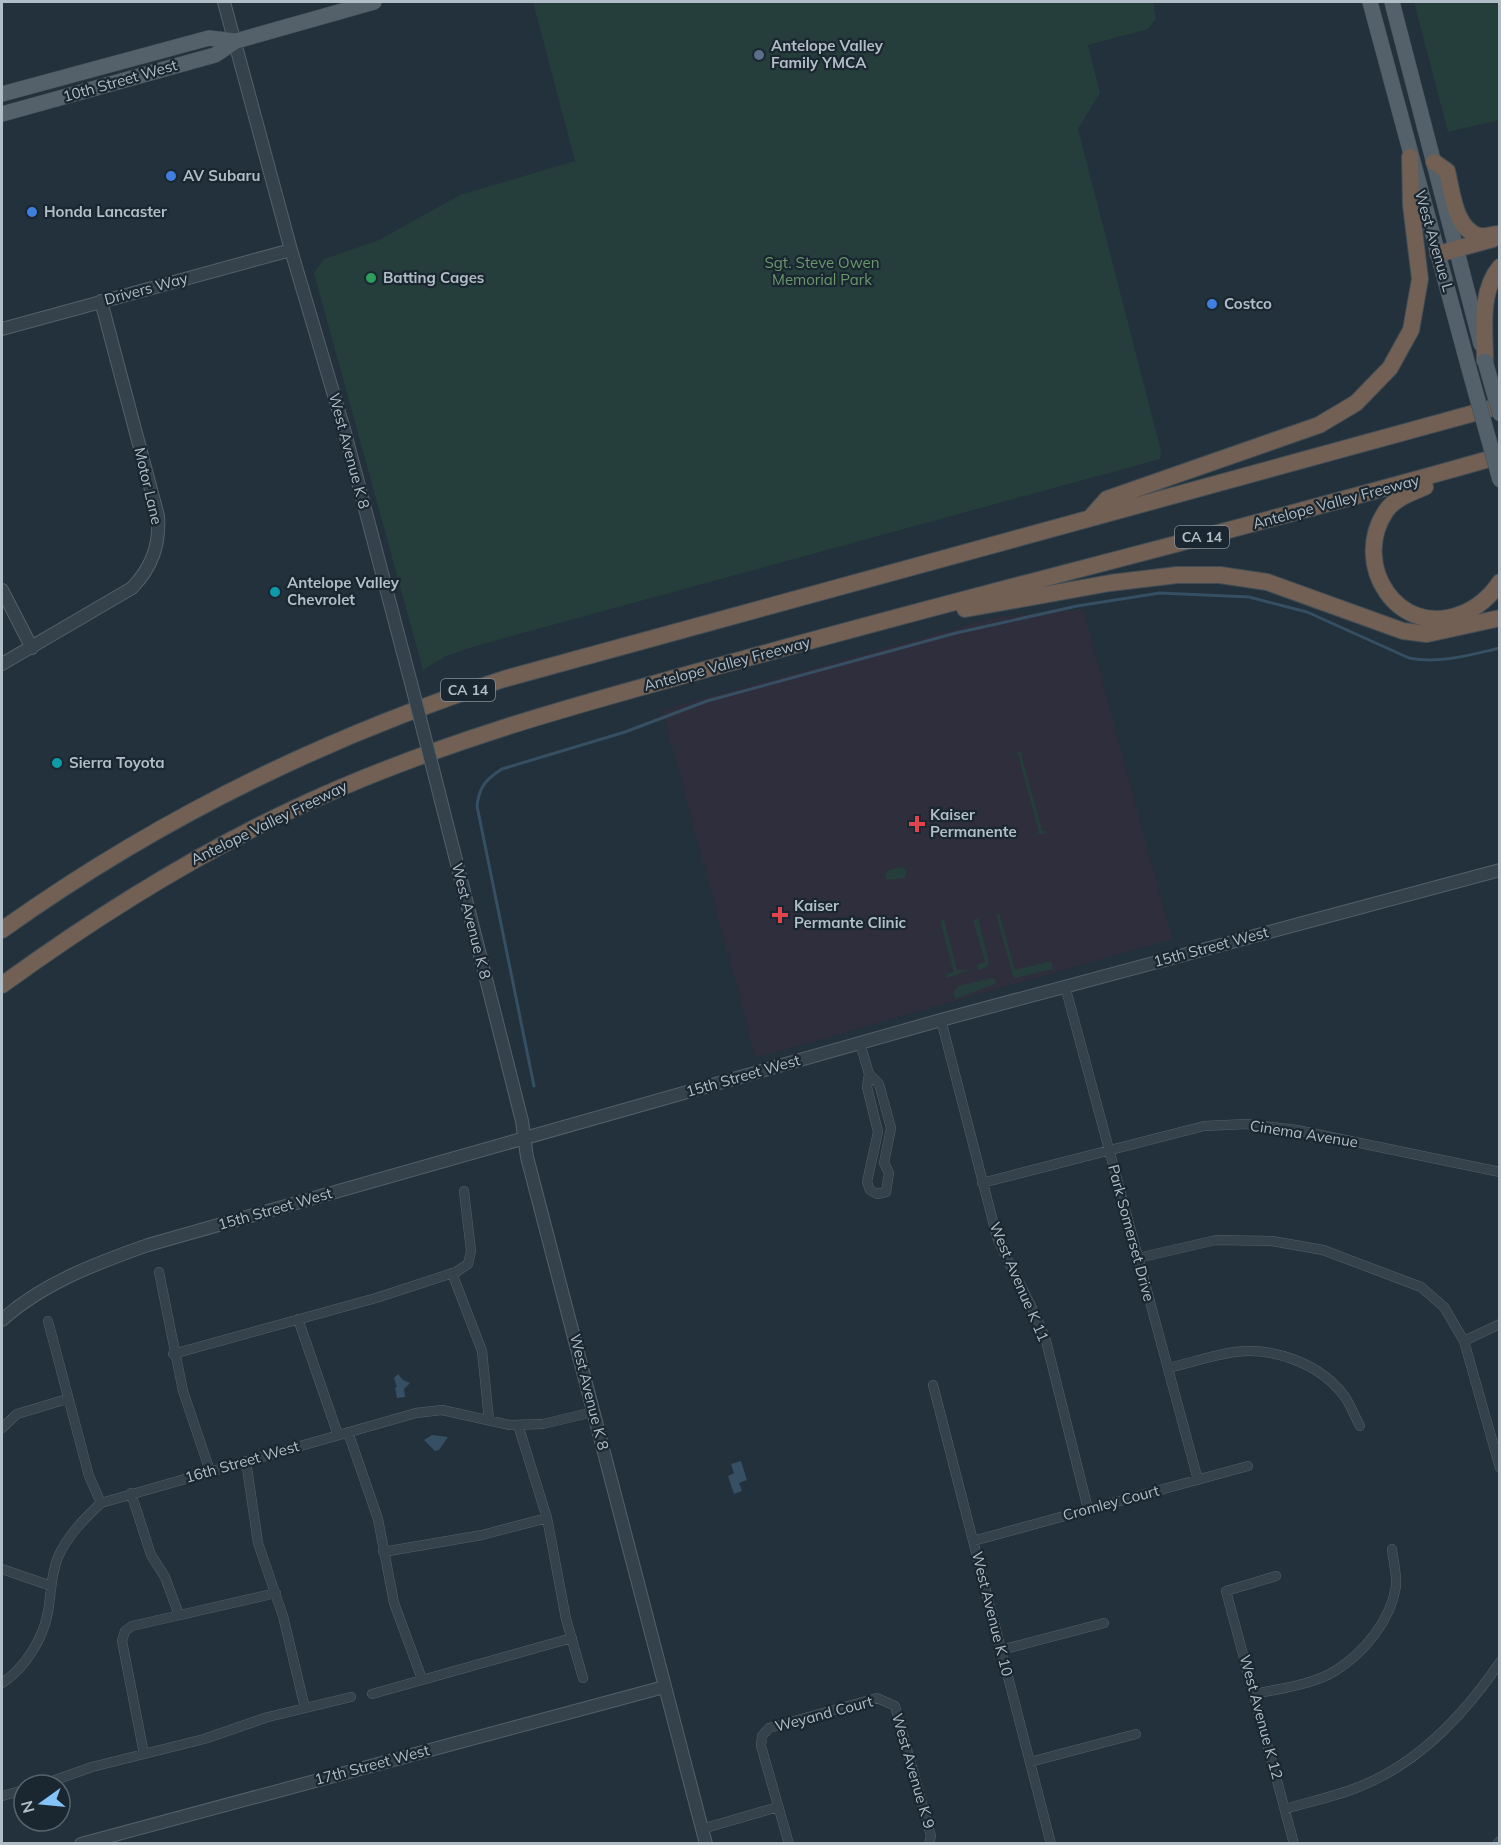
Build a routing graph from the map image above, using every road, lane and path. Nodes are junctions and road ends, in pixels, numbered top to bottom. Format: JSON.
{"nodes":[{"id":1,"x":224,"y":2,"type":"edge"},
{"id":2,"x":375,"y":2,"type":"edge"},
{"id":3,"x":1370,"y":2,"type":"edge"},
{"id":4,"x":1392,"y":2,"type":"edge"},
{"id":5,"x":236,"y":41,"type":"junction"},
{"id":6,"x":169,"y":48,"type":"junction"},
{"id":7,"x":87,"y":71,"type":"junction"},
{"id":8,"x":91,"y":90,"type":"junction"},
{"id":9,"x":2,"y":94,"type":"edge"},
{"id":10,"x":3,"y":113,"type":"edge"},
{"id":11,"x":1410,"y":157,"type":"junction"},
{"id":12,"x":1434,"y":162,"type":"junction"},
{"id":13,"x":1500,"y":236,"type":"edge"},
{"id":14,"x":1456,"y":249,"type":"junction"},
{"id":15,"x":291,"y":250,"type":"junction"},
{"id":16,"x":1438,"y":254,"type":"junction"},
{"id":17,"x":1500,"y":267,"type":"edge"},
{"id":18,"x":101,"y":301,"type":"junction"},
{"id":19,"x":2,"y":329,"type":"edge"},
{"id":20,"x":1485,"y":361,"type":"junction"},
{"id":21,"x":1500,"y":393,"type":"edge"},
{"id":22,"x":1500,"y":406,"type":"edge"},
{"id":23,"x":1500,"y":414,"type":"edge"},
{"id":24,"x":1397,"y":434,"type":"junction"},
{"id":25,"x":1500,"y":456,"type":"edge"},
{"id":26,"x":1500,"y":464,"type":"edge"},
{"id":27,"x":1500,"y":480,"type":"edge"},
{"id":28,"x":1091,"y":518,"type":"junction"},
{"id":29,"x":1500,"y":582,"type":"edge"},
{"id":30,"x":2,"y":590,"type":"edge"},
{"id":31,"x":904,"y":615,"type":"junction"},
{"id":32,"x":1500,"y":618,"type":"edge"},
{"id":33,"x":32,"y":648,"type":"junction"},
{"id":34,"x":2,"y":664,"type":"edge"},
{"id":35,"x":1500,"y":870,"type":"edge"},
{"id":36,"x":2,"y":930,"type":"edge"},
{"id":37,"x":2,"y":985,"type":"edge"},
{"id":38,"x":1065,"y":986,"type":"junction"},
{"id":39,"x":941,"y":1020,"type":"junction"},
{"id":40,"x":861,"y":1043,"type":"junction"},
{"id":41,"x":869,"y":1074,"type":"junction"},
{"id":42,"x":524,"y":1138,"type":"junction"},
{"id":43,"x":1109,"y":1149,"type":"junction"},
{"id":44,"x":870,"y":1162,"type":"junction"},
{"id":45,"x":884,"y":1163,"type":"junction"},
{"id":46,"x":1500,"y":1172,"type":"edge"},
{"id":47,"x":982,"y":1183,"type":"junction"},
{"id":48,"x":464,"y":1191,"type":"dead end"},
{"id":49,"x":1138,"y":1258,"type":"junction"},
{"id":50,"x":159,"y":1272,"type":"dead end"},
{"id":51,"x":452,"y":1273,"type":"junction"},
{"id":52,"x":298,"y":1319,"type":"junction"},
{"id":53,"x":2,"y":1320,"type":"edge"},
{"id":54,"x":48,"y":1321,"type":"dead end"},
{"id":55,"x":1500,"y":1324,"type":"edge"},
{"id":56,"x":1464,"y":1341,"type":"junction"},
{"id":57,"x":173,"y":1354,"type":"junction"},
{"id":58,"x":1168,"y":1368,"type":"junction"},
{"id":59,"x":933,"y":1385,"type":"dead end"},
{"id":60,"x":67,"y":1399,"type":"junction"},
{"id":61,"x":593,"y":1412,"type":"junction"},
{"id":62,"x":489,"y":1420,"type":"junction"},
{"id":63,"x":518,"y":1425,"type":"junction"},
{"id":64,"x":1360,"y":1426,"type":"dead end"},
{"id":65,"x":2,"y":1428,"type":"edge"},
{"id":66,"x":343,"y":1434,"type":"junction"},
{"id":67,"x":246,"y":1461,"type":"junction"},
{"id":68,"x":1499,"y":1462,"type":"edge"},
{"id":69,"x":1248,"y":1467,"type":"dead end"},
{"id":70,"x":210,"y":1471,"type":"junction"},
{"id":71,"x":1198,"y":1480,"type":"junction"},
{"id":72,"x":131,"y":1493,"type":"junction"},
{"id":73,"x":101,"y":1503,"type":"junction"},
{"id":74,"x":1088,"y":1509,"type":"junction"},
{"id":75,"x":547,"y":1518,"type":"junction"},
{"id":76,"x":973,"y":1541,"type":"junction"},
{"id":77,"x":1392,"y":1549,"type":"dead end"},
{"id":78,"x":383,"y":1552,"type":"junction"},
{"id":79,"x":2,"y":1569,"type":"edge"},
{"id":80,"x":1276,"y":1576,"type":"dead end"},
{"id":81,"x":51,"y":1586,"type":"junction"},
{"id":82,"x":276,"y":1593,"type":"junction"},
{"id":83,"x":179,"y":1615,"type":"junction"},
{"id":84,"x":1104,"y":1623,"type":"dead end"},
{"id":85,"x":572,"y":1638,"type":"junction"},
{"id":86,"x":1002,"y":1650,"type":"junction"},
{"id":87,"x":1500,"y":1662,"type":"edge"},
{"id":88,"x":583,"y":1678,"type":"dead end"},
{"id":89,"x":422,"y":1679,"type":"junction"},
{"id":90,"x":2,"y":1683,"type":"edge"},
{"id":91,"x":664,"y":1687,"type":"junction"},
{"id":92,"x":372,"y":1694,"type":"dead end"},
{"id":93,"x":1255,"y":1694,"type":"junction"},
{"id":94,"x":351,"y":1697,"type":"dead end"},
{"id":95,"x":889,"y":1701,"type":"joint"},
{"id":96,"x":305,"y":1708,"type":"junction"},
{"id":97,"x":1136,"y":1734,"type":"dead end"},
{"id":98,"x":144,"y":1754,"type":"junction"},
{"id":99,"x":1030,"y":1762,"type":"junction"},
{"id":100,"x":72,"y":1776,"type":"edge"},
{"id":101,"x":778,"y":1807,"type":"junction"},
{"id":102,"x":1285,"y":1809,"type":"junction"},
{"id":103,"x":702,"y":1828,"type":"junction"},
{"id":104,"x":125,"y":1838,"type":"edge"},
{"id":105,"x":81,"y":1844,"type":"edge"},
{"id":106,"x":706,"y":1844,"type":"edge"},
{"id":107,"x":789,"y":1844,"type":"edge"},
{"id":108,"x":929,"y":1844,"type":"edge"},
{"id":109,"x":1051,"y":1844,"type":"edge"},
{"id":110,"x":1294,"y":1844,"type":"edge"}],
"edges":[{"from":1,"to":5,"type":"street","name":"West Avenue K 8"},
{"from":2,"to":5,"type":"main road","name":"10th Street West"},
{"from":3,"to":11,"type":"main road","name":"West Avenue L"},
{"from":4,"to":12,"type":"main road","name":"West Avenue L"},
{"from":5,"to":6,"type":"main road","name":"10th Street West"},
{"from":5,"to":8,"type":"main road","name":"10th Street West"},
{"from":5,"to":15,"type":"street","name":"West Avenue K 8"},
{"from":6,"to":7,"type":"main road","name":"10th Street West"},
{"from":6,"to":8,"type":"main road"},
{"from":7,"to":9,"type":"main road","name":"10th Street West"},
{"from":7,"to":10,"type":"main road"},
{"from":8,"to":10,"type":"main road","name":"10th Street West"},
{"from":11,"to":16,"type":"main road","name":"West Avenue L"},
{"from":11,"to":28,"type":"highway"},
{"from":12,"to":13,"type":"highway"},
{"from":12,"to":14,"type":"main road","name":"West Avenue L"},
{"from":13,"to":14,"type":"highway"},
{"from":14,"to":16,"type":"highway"},
{"from":14,"to":20,"type":"main road","name":"West Avenue L"},
{"from":15,"to":18,"type":"street","name":"Drivers Way"},
{"from":15,"to":42,"type":"street","name":"West Avenue K 8","bridge":true},
{"from":16,"to":27,"type":"main road","name":"West Avenue L","bridge":true},
{"from":17,"to":20,"type":"highway"},
{"from":18,"to":19,"type":"street","name":"Drivers Way"},
{"from":18,"to":33,"type":"street","name":"Motor Lane"},
{"from":20,"to":23,"type":"main road","name":"West Avenue L","bridge":true},
{"from":21,"to":24,"type":"highway"},
{"from":22,"to":24,"type":"highway","number":"CA 14"},
{"from":24,"to":28,"type":"highway","number":"CA 14"},
{"from":25,"to":31,"type":"highway","name":"Antelope Valley Freeway","number":"CA 14"},
{"from":26,"to":29,"type":"highway"},
{"from":28,"to":36,"type":"highway","number":"CA 14"},
{"from":30,"to":33,"type":"street"},
{"from":31,"to":32,"type":"highway"},
{"from":31,"to":37,"type":"highway","name":"Antelope Valley Freeway","number":"CA 14"},
{"from":33,"to":34,"type":"street","name":"Motor Lane"},
{"from":35,"to":38,"type":"street","name":"15th Street West"},
{"from":38,"to":39,"type":"street","name":"15th Street West"},
{"from":38,"to":43,"type":"street","name":"Park Somerset Drive"},
{"from":39,"to":40,"type":"street","name":"15th Street West"},
{"from":39,"to":47,"type":"street","name":"West Avenue K 11"},
{"from":40,"to":41,"type":"street"},
{"from":40,"to":42,"type":"street","name":"15th Street West"},
{"from":41,"to":44,"type":"street"},
{"from":41,"to":45,"type":"street"},
{"from":42,"to":53,"type":"street","name":"15th Street West"},
{"from":42,"to":61,"type":"street","name":"West Avenue K 8"},
{"from":43,"to":46,"type":"street","name":"Cinema Avenue"},
{"from":43,"to":47,"type":"street","name":"Cinema Avenue"},
{"from":43,"to":49,"type":"street","name":"Park Somerset Drive"},
{"from":44,"to":45,"type":"street"},
{"from":44,"to":45,"type":"street"},
{"from":47,"to":74,"type":"street","name":"West Avenue K 11"},
{"from":48,"to":51,"type":"street"},
{"from":49,"to":56,"type":"street"},
{"from":49,"to":58,"type":"street","name":"Park Somerset Drive"},
{"from":50,"to":57,"type":"street"},
{"from":51,"to":52,"type":"street"},
{"from":51,"to":62,"type":"street"},
{"from":52,"to":57,"type":"street"},
{"from":52,"to":66,"type":"street"},
{"from":54,"to":60,"type":"street"},
{"from":55,"to":56,"type":"street"},
{"from":56,"to":68,"type":"street"},
{"from":57,"to":70,"type":"street"},
{"from":58,"to":64,"type":"street"},
{"from":58,"to":71,"type":"street","name":"Park Somerset Drive"},
{"from":59,"to":76,"type":"street","name":"West Avenue K 10"},
{"from":60,"to":65,"type":"street"},
{"from":60,"to":73,"type":"street"},
{"from":61,"to":63,"type":"street","name":"16th Street West"},
{"from":61,"to":91,"type":"street","name":"West Avenue K 8"},
{"from":62,"to":63,"type":"street","name":"16th Street West"},
{"from":62,"to":66,"type":"street","name":"16th Street West"},
{"from":63,"to":75,"type":"street"},
{"from":66,"to":67,"type":"street","name":"16th Street West"},
{"from":66,"to":78,"type":"street"},
{"from":67,"to":70,"type":"street","name":"16th Street West"},
{"from":67,"to":82,"type":"street"},
{"from":69,"to":71,"type":"street","name":"Cromley Court"},
{"from":70,"to":72,"type":"street","name":"16th Street West"},
{"from":71,"to":74,"type":"street","name":"Cromley Court"},
{"from":72,"to":73,"type":"street","name":"16th Street West"},
{"from":72,"to":83,"type":"street"},
{"from":73,"to":81,"type":"street","name":"16th Street West"},
{"from":74,"to":76,"type":"street","name":"Cromley Court"},
{"from":75,"to":78,"type":"street"},
{"from":75,"to":85,"type":"street"},
{"from":76,"to":86,"type":"street","name":"West Avenue K 10"},
{"from":77,"to":93,"type":"street"},
{"from":78,"to":89,"type":"street"},
{"from":79,"to":81,"type":"street"},
{"from":80,"to":93,"type":"street","name":"West Avenue K 12"},
{"from":81,"to":90,"type":"street","name":"16th Street West"},
{"from":82,"to":83,"type":"street"},
{"from":82,"to":96,"type":"street"},
{"from":83,"to":98,"type":"street"},
{"from":84,"to":86,"type":"street"},
{"from":85,"to":88,"type":"street"},
{"from":85,"to":89,"type":"street"},
{"from":86,"to":99,"type":"street","name":"West Avenue K 10"},
{"from":87,"to":102,"type":"street"},
{"from":89,"to":92,"type":"street"},
{"from":91,"to":103,"type":"street","name":"West Avenue K 8"},
{"from":91,"to":104,"type":"street","name":"17th Street West"},
{"from":93,"to":102,"type":"street","name":"West Avenue K 12"},
{"from":94,"to":96,"type":"street"},
{"from":95,"to":101,"type":"street","name":"Weyand Court"},
{"from":95,"to":108,"type":"street","name":"West Avenue K 9"},
{"from":96,"to":98,"type":"street"},
{"from":97,"to":99,"type":"street"},
{"from":98,"to":100,"type":"street"},
{"from":99,"to":109,"type":"street","name":"West Avenue K 10"},
{"from":101,"to":103,"type":"street"},
{"from":101,"to":107,"type":"street"},
{"from":102,"to":110,"type":"street","name":"West Avenue K 12"},
{"from":103,"to":106,"type":"street","name":"West Avenue K 8"},
{"from":104,"to":105,"type":"street","name":"17th Street West"}]}
